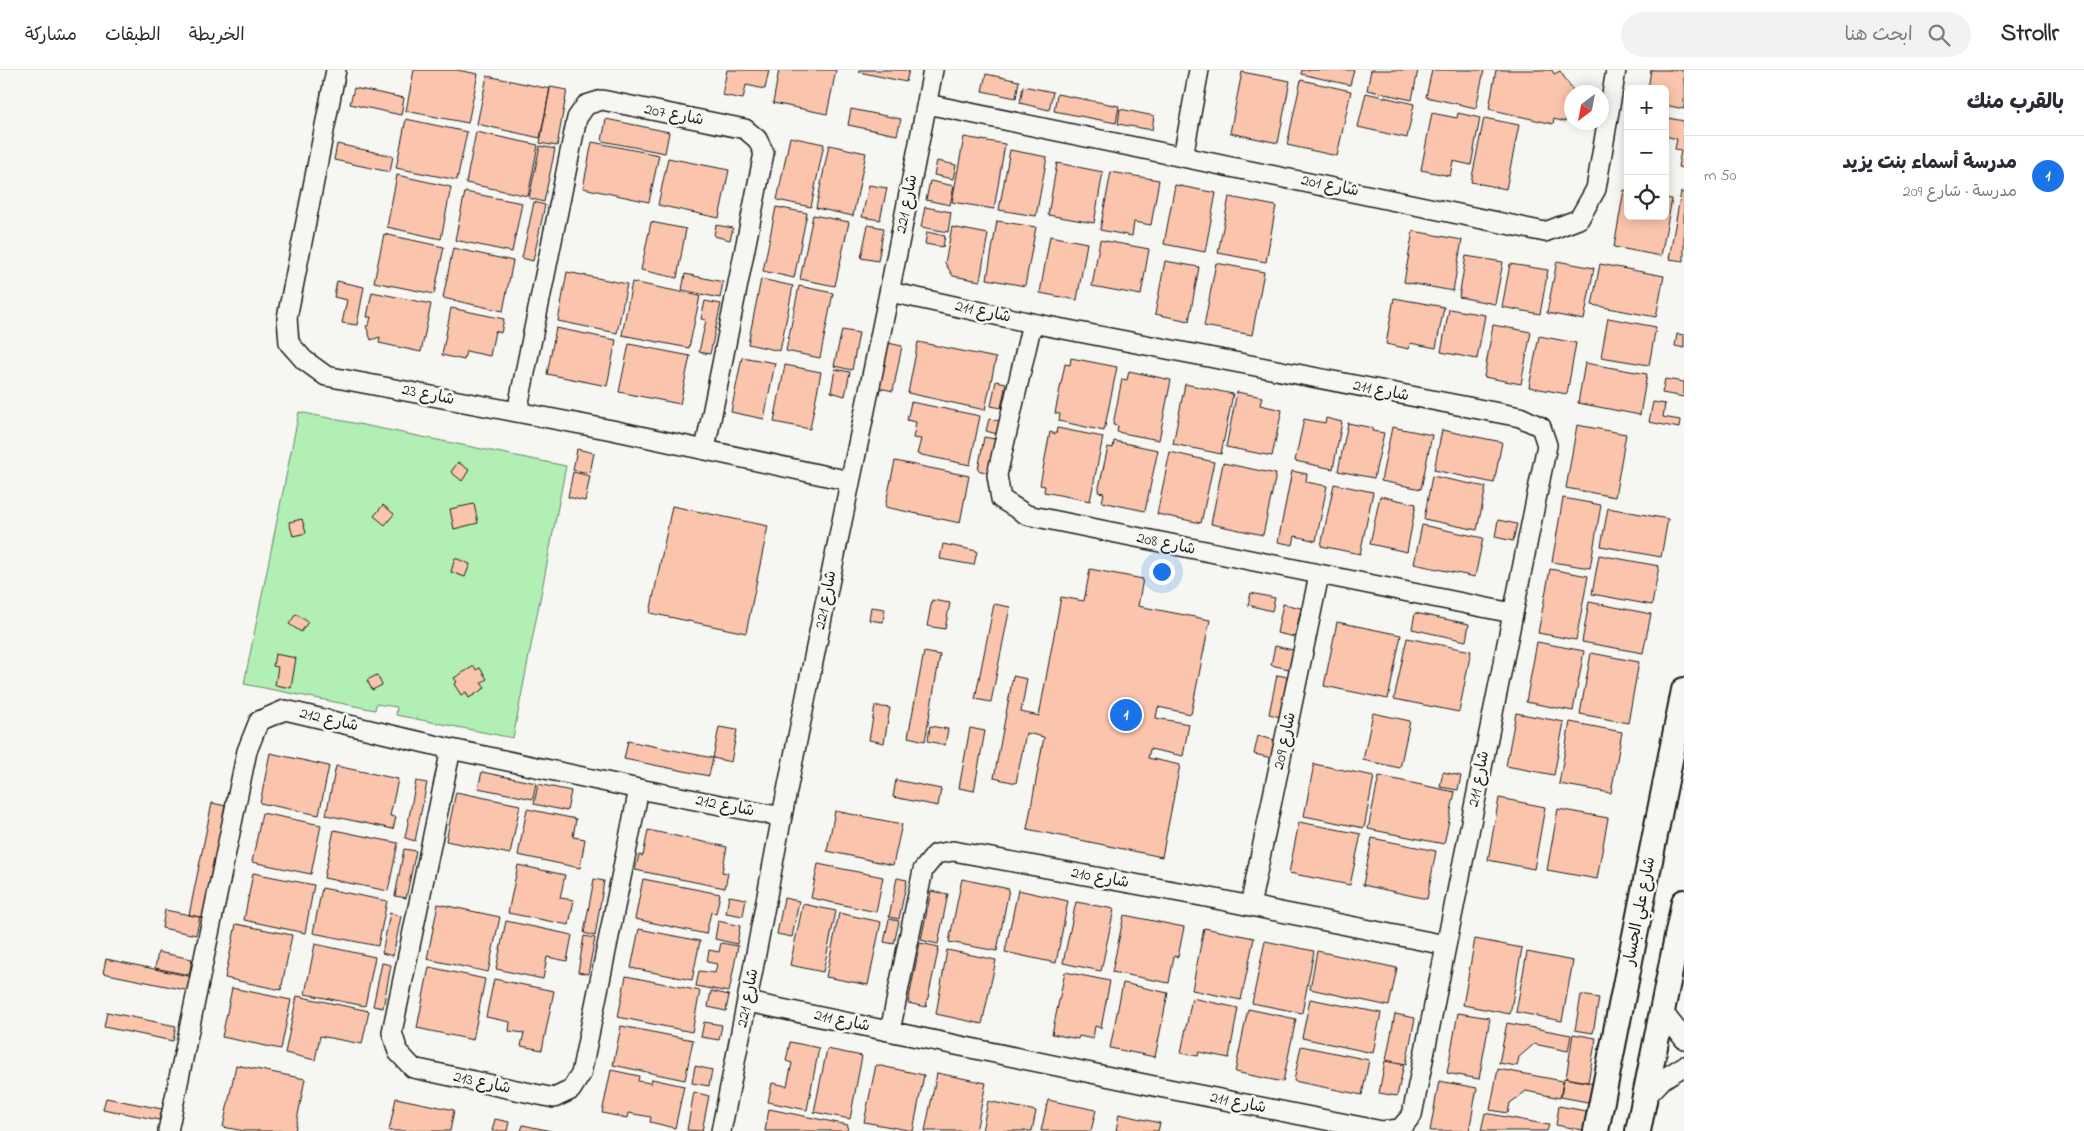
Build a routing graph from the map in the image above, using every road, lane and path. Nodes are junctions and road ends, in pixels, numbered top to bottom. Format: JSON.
{"nodes":[{"id":1,"x":336,"y":70,"type":"edge"},
{"id":2,"x":933,"y":70,"type":"edge"},
{"id":3,"x":1199,"y":70,"type":"edge"},
{"id":4,"x":1616,"y":70,"type":"edge"},
{"id":5,"x":927,"y":104,"type":"junction"},
{"id":6,"x":1183,"y":157,"type":"junction"},
{"id":7,"x":890,"y":292,"type":"junction"},
{"id":8,"x":1032,"y":323,"type":"junction"},
{"id":9,"x":517,"y":412,"type":"junction"},
{"id":10,"x":705,"y":449,"type":"junction"},
{"id":11,"x":850,"y":481,"type":"junction"},
{"id":12,"x":1319,"y":575,"type":"junction"},
{"id":13,"x":1512,"y":613,"type":"junction"},
{"id":14,"x":1684,"y":690,"type":"edge"},
{"id":15,"x":451,"y":749,"type":"junction"},
{"id":16,"x":639,"y":789,"type":"junction"},
{"id":17,"x":782,"y":817,"type":"junction"},
{"id":18,"x":1684,"y":902,"type":"edge"},
{"id":19,"x":1250,"y":906,"type":"junction"},
{"id":20,"x":1445,"y":945,"type":"junction"},
{"id":21,"x":748,"y":1002,"type":"junction"},
{"id":22,"x":1662,"y":1011,"type":"junction"},
{"id":23,"x":890,"y":1031,"type":"junction"},
{"id":24,"x":1684,"y":1039,"type":"edge"},
{"id":25,"x":1684,"y":1066,"type":"edge"},
{"id":26,"x":1645,"y":1098,"type":"junction"},
{"id":27,"x":168,"y":1131,"type":"edge"},
{"id":28,"x":721,"y":1131,"type":"edge"},
{"id":29,"x":1596,"y":1131,"type":"edge"},
{"id":30,"x":1638,"y":1131,"type":"edge"}],
"edges":[{"from":1,"to":9,"type":"street","name":"شارع 23"},
{"from":2,"to":5,"type":"street","name":"شارع 221"},
{"from":3,"to":6,"type":"street"},
{"from":4,"to":6,"type":"street","name":"شارع 201"},
{"from":5,"to":6,"type":"street","name":"شارع 201"},
{"from":5,"to":7,"type":"street","name":"شارع 221"},
{"from":7,"to":8,"type":"street","name":"شارع 211"},
{"from":7,"to":11,"type":"street","name":"شارع 221"},
{"from":8,"to":12,"type":"street","name":"شارع 208"},
{"from":8,"to":13,"type":"street","name":"شارع 211"},
{"from":9,"to":10,"type":"street","name":"شارع 23"},
{"from":9,"to":10,"type":"street","name":"شارع 207"},
{"from":10,"to":11,"type":"street","name":"شارع 23"},
{"from":11,"to":17,"type":"street","name":"شارع 221"},
{"from":12,"to":13,"type":"street","name":"شارع 208"},
{"from":12,"to":19,"type":"street","name":"شارع 209"},
{"from":13,"to":20,"type":"street","name":"شارع 211"},
{"from":14,"to":29,"type":"street","name":"شارع علي الجسار"},
{"from":15,"to":16,"type":"street","name":"شارع 212"},
{"from":15,"to":16,"type":"street","name":"شارع 213"},
{"from":15,"to":27,"type":"street","name":"شارع 212"},
{"from":16,"to":17,"type":"street","name":"شارع 212"},
{"from":17,"to":21,"type":"street","name":"شارع 221"},
{"from":18,"to":22,"type":"street"},
{"from":19,"to":20,"type":"street","name":"شارع 210"},
{"from":19,"to":23,"type":"street","name":"شارع 210"},
{"from":20,"to":23,"type":"street","name":"شارع 211"},
{"from":21,"to":23,"type":"street","name":"شارع 211"},
{"from":21,"to":28,"type":"street","name":"شارع 221"},
{"from":22,"to":24,"type":"street"},
{"from":22,"to":26,"type":"street"},
{"from":25,"to":26,"type":"street"},
{"from":26,"to":30,"type":"street"}]}
